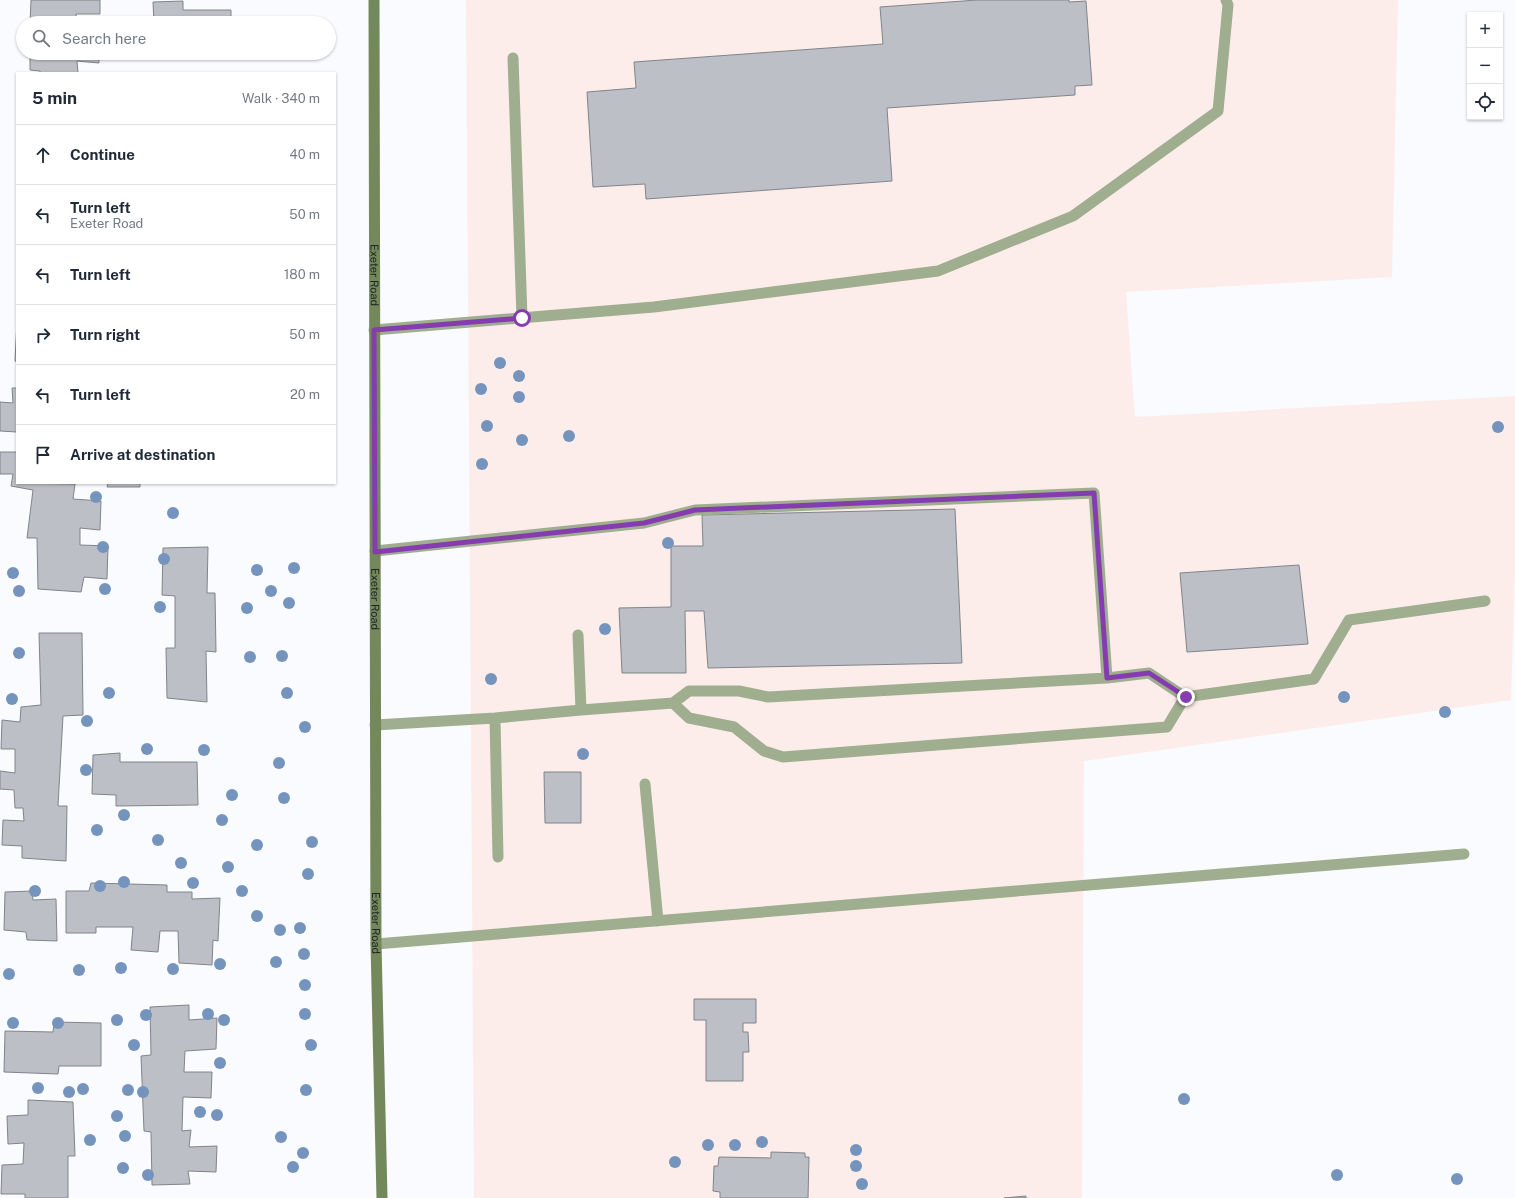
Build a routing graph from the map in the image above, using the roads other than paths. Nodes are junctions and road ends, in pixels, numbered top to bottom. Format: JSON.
{"nodes":[{"id":1,"x":374,"y":0,"type":"edge"},
{"id":2,"x":1226,"y":0,"type":"edge"},
{"id":3,"x":513,"y":58,"type":"dead end"},
{"id":4,"x":522,"y":318,"type":"junction"},
{"id":5,"x":374,"y":330,"type":"junction"},
{"id":6,"x":375,"y":552,"type":"junction"},
{"id":7,"x":1485,"y":601,"type":"dead end"},
{"id":8,"x":578,"y":635,"type":"dead end"},
{"id":9,"x":1107,"y":678,"type":"junction"},
{"id":10,"x":1186,"y":697,"type":"junction"},
{"id":11,"x":673,"y":704,"type":"junction"},
{"id":12,"x":581,"y":710,"type":"junction"},
{"id":13,"x":495,"y":718,"type":"junction"},
{"id":14,"x":375,"y":725,"type":"junction"},
{"id":15,"x":645,"y":784,"type":"dead end"},
{"id":16,"x":1464,"y":854,"type":"dead end"},
{"id":17,"x":498,"y":857,"type":"dead end"},
{"id":18,"x":658,"y":920,"type":"junction"},
{"id":19,"x":376,"y":944,"type":"junction"},
{"id":20,"x":382,"y":1198,"type":"edge"}],
"edges":[{"from":1,"to":5,"type":"main road","name":"Exeter Road"},
{"from":2,"to":4,"type":"lane"},
{"from":3,"to":4,"type":"lane"},
{"from":4,"to":5,"type":"lane"},
{"from":5,"to":6,"type":"main road","name":"Exeter Road"},
{"from":6,"to":9,"type":"lane"},
{"from":6,"to":14,"type":"main road","name":"Exeter Road"},
{"from":7,"to":10,"type":"lane"},
{"from":8,"to":12,"type":"lane"},
{"from":9,"to":10,"type":"lane"},
{"from":9,"to":11,"type":"lane"},
{"from":10,"to":11,"type":"lane"},
{"from":11,"to":12,"type":"lane"},
{"from":12,"to":13,"type":"lane"},
{"from":13,"to":14,"type":"lane"},
{"from":13,"to":17,"type":"lane"},
{"from":14,"to":19,"type":"main road","name":"Exeter Road"},
{"from":15,"to":18,"type":"lane"},
{"from":16,"to":18,"type":"lane"},
{"from":18,"to":19,"type":"lane"},
{"from":19,"to":20,"type":"main road","name":"Exeter Road"}]}
